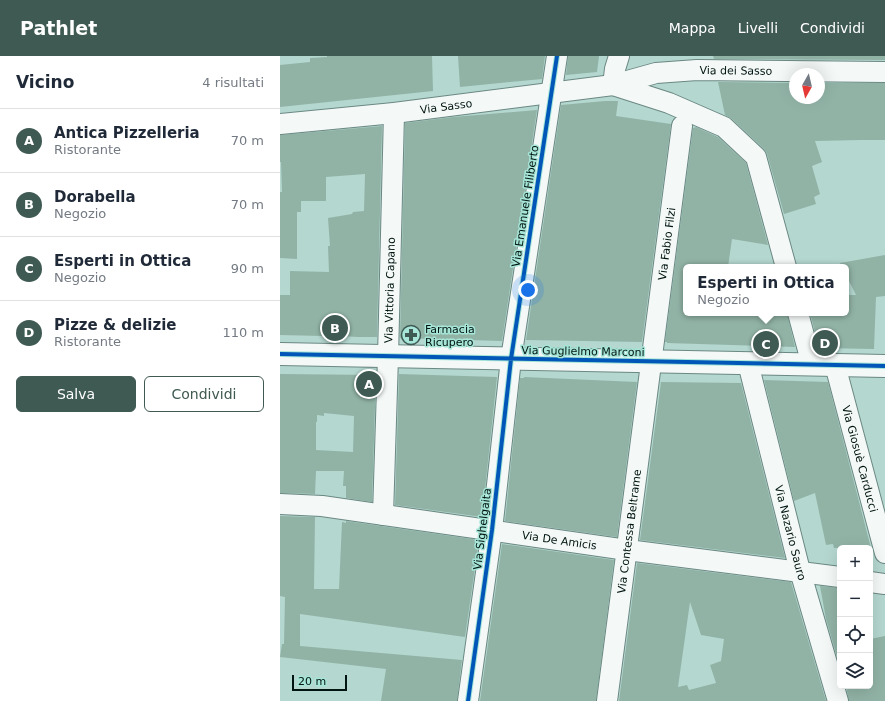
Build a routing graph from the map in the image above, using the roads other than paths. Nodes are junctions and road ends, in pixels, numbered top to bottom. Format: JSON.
{"nodes":[{"id":1,"x":556,"y":56,"type":"edge"},
{"id":2,"x":619,"y":56,"type":"edge"},
{"id":3,"x":810,"y":64,"type":"edge"},
{"id":4,"x":885,"y":72,"type":"edge"},
{"id":5,"x":613,"y":85,"type":"junction"},
{"id":6,"x":551,"y":93,"type":"junction"},
{"id":7,"x":394,"y":113,"type":"junction"},
{"id":8,"x":280,"y":124,"type":"edge"},
{"id":9,"x":682,"y":126,"type":"dead end"},
{"id":10,"x":785,"y":264,"type":"edge"},
{"id":11,"x":799,"y":316,"type":"edge"},
{"id":12,"x":280,"y":354,"type":"edge"},
{"id":13,"x":388,"y":356,"type":"junction"},
{"id":14,"x":511,"y":359,"type":"junction"},
{"id":15,"x":651,"y":361,"type":"junction"},
{"id":16,"x":748,"y":363,"type":"junction"},
{"id":17,"x":812,"y":364,"type":"junction"},
{"id":18,"x":835,"y":365,"type":"junction"},
{"id":19,"x":885,"y":366,"type":"edge"},
{"id":20,"x":280,"y":504,"type":"edge"},
{"id":21,"x":383,"y":515,"type":"junction"},
{"id":22,"x":492,"y":530,"type":"junction"},
{"id":23,"x":627,"y":550,"type":"junction"},
{"id":24,"x":885,"y":554,"type":"edge"},
{"id":25,"x":800,"y":571,"type":"junction"},
{"id":26,"x":837,"y":577,"type":"edge"},
{"id":27,"x":873,"y":582,"type":"edge"},
{"id":28,"x":885,"y":584,"type":"edge"},
{"id":29,"x":468,"y":701,"type":"edge"},
{"id":30,"x":607,"y":701,"type":"edge"},
{"id":31,"x":838,"y":701,"type":"edge"}],
"edges":[{"from":1,"to":6,"type":"street","name":"Via Emanuele Filiberto"},
{"from":2,"to":5,"type":"street"},
{"from":3,"to":4,"type":"street","name":"Via dei Sasso"},
{"from":3,"to":5,"type":"street","name":"Via dei Sasso"},
{"from":5,"to":6,"type":"street","name":"Via Sasso"},
{"from":5,"to":10,"type":"street"},
{"from":6,"to":7,"type":"street","name":"Via Sasso"},
{"from":6,"to":14,"type":"street","name":"Via Emanuele Filiberto"},
{"from":7,"to":8,"type":"street","name":"Via Sasso"},
{"from":7,"to":13,"type":"street","name":"Via Vittoria Capano"},
{"from":9,"to":15,"type":"street","name":"Via Fabio Filzi"},
{"from":11,"to":17,"type":"street"},
{"from":12,"to":13,"type":"main road","name":"Via Guglielmo Marconi"},
{"from":13,"to":14,"type":"main road","name":"Via Guglielmo Marconi"},
{"from":13,"to":21,"type":"street","name":"Via Vittoria Capano"},
{"from":14,"to":15,"type":"main road","name":"Via Guglielmo Marconi"},
{"from":14,"to":22,"type":"street","name":"Via Sighelgaita"},
{"from":15,"to":16,"type":"main road","name":"Via Guglielmo Marconi"},
{"from":15,"to":23,"type":"street","name":"Via Contessa Beltrame"},
{"from":16,"to":17,"type":"main road","name":"Via Guglielmo Marconi"},
{"from":16,"to":25,"type":"street","name":"Via Nazario Sauro"},
{"from":17,"to":18,"type":"main road","name":"Via Guglielmo Marconi"},
{"from":18,"to":19,"type":"main road","name":"Via Guglielmo Marconi"},
{"from":18,"to":24,"type":"street","name":"Via Giosuè Carducci"},
{"from":20,"to":21,"type":"street","name":"Via De Amicis"},
{"from":21,"to":22,"type":"street","name":"Via De Amicis"},
{"from":22,"to":23,"type":"street","name":"Via De Amicis"},
{"from":22,"to":29,"type":"street","name":"Via Sighelgaita"},
{"from":23,"to":25,"type":"street","name":"Via De Amicis"},
{"from":23,"to":30,"type":"street","name":"Via Contessa Beltrame"},
{"from":25,"to":26,"type":"street","name":"Via De Amicis"},
{"from":25,"to":31,"type":"street","name":"Via Nazario Sauro"},
{"from":27,"to":28,"type":"street"}]}
